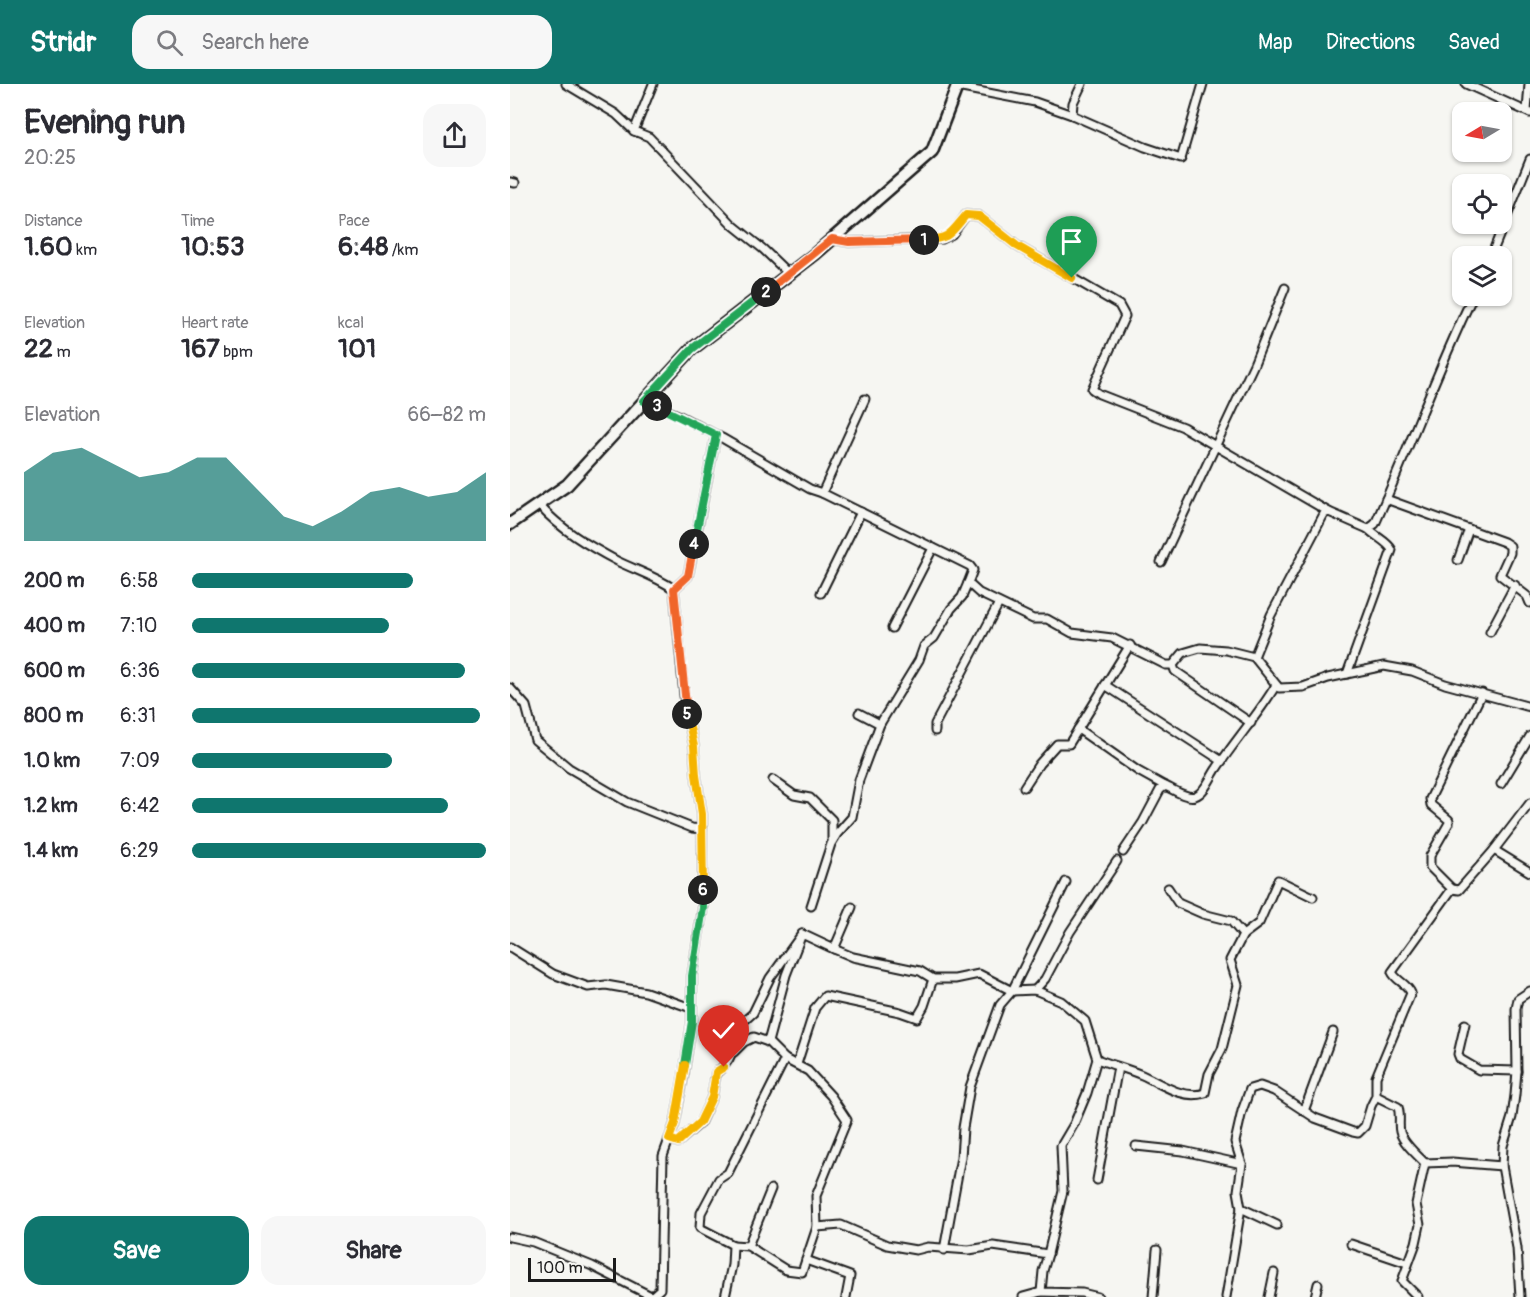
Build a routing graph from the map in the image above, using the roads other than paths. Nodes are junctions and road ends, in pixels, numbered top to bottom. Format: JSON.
{"nodes":[{"id":1,"x":566,"y":84,"type":"edge"},
{"id":2,"x":653,"y":84,"type":"edge"},
{"id":3,"x":1082,"y":84,"type":"edge"},
{"id":4,"x":1203,"y":84,"type":"edge"},
{"id":5,"x":1466,"y":84,"type":"edge"},
{"id":6,"x":1529,"y":84,"type":"edge"},
{"id":7,"x":958,"y":86,"type":"edge"},
{"id":8,"x":1528,"y":112,"type":"edge"},
{"id":9,"x":1072,"y":115,"type":"junction"},
{"id":10,"x":634,"y":131,"type":"junction"},
{"id":11,"x":1530,"y":159,"type":"edge"},
{"id":12,"x":832,"y":239,"type":"junction"},
{"id":13,"x":1495,"y":246,"type":"edge"},
{"id":14,"x":789,"y":274,"type":"junction"},
{"id":15,"x":1285,"y":288,"type":"dead end"},
{"id":16,"x":1469,"y":306,"type":"edge"},
{"id":17,"x":865,"y":399,"type":"dead end"},
{"id":18,"x":644,"y":401,"type":"junction"},
{"id":19,"x":716,"y":435,"type":"junction"},
{"id":20,"x":1216,"y":447,"type":"junction"},
{"id":21,"x":822,"y":493,"type":"junction"},
{"id":22,"x":1386,"y":500,"type":"junction"},
{"id":23,"x":539,"y":505,"type":"junction"},
{"id":24,"x":861,"y":512,"type":"junction"},
{"id":25,"x":1329,"y":512,"type":"junction"},
{"id":26,"x":510,"y":524,"type":"edge"},
{"id":27,"x":1368,"y":529,"type":"junction"},
{"id":28,"x":1468,"y":530,"type":"junction"},
{"id":29,"x":933,"y":548,"type":"junction"},
{"id":30,"x":1458,"y":560,"type":"dead end"},
{"id":31,"x":1161,"y":562,"type":"dead end"},
{"id":32,"x":968,"y":583,"type":"junction"},
{"id":33,"x":1515,"y":585,"type":"junction"},
{"id":34,"x":674,"y":589,"type":"junction"},
{"id":35,"x":821,"y":593,"type":"dead end"},
{"id":36,"x":999,"y":603,"type":"junction"},
{"id":37,"x":1530,"y":603,"type":"edge"},
{"id":38,"x":892,"y":628,"type":"dead end"},
{"id":39,"x":1490,"y":632,"type":"dead end"},
{"id":40,"x":1130,"y":645,"type":"junction"},
{"id":41,"x":1254,"y":657,"type":"junction"},
{"id":42,"x":1173,"y":665,"type":"junction"},
{"id":43,"x":1347,"y":674,"type":"junction"},
{"id":44,"x":1105,"y":685,"type":"junction"},
{"id":45,"x":1276,"y":685,"type":"junction"},
{"id":46,"x":510,"y":688,"type":"edge"},
{"id":47,"x":1482,"y":693,"type":"junction"},
{"id":48,"x":1530,"y":707,"type":"edge"},
{"id":49,"x":859,"y":713,"type":"dead end"},
{"id":50,"x":1251,"y":723,"type":"junction"},
{"id":51,"x":880,"y":724,"type":"junction"},
{"id":52,"x":1078,"y":729,"type":"junction"},
{"id":53,"x":935,"y":731,"type":"dead end"},
{"id":54,"x":1530,"y":736,"type":"edge"},
{"id":55,"x":1222,"y":761,"type":"junction"},
{"id":56,"x":773,"y":780,"type":"dead end"},
{"id":57,"x":1501,"y":784,"type":"dead end"},
{"id":58,"x":1165,"y":786,"type":"junction"},
{"id":59,"x":1024,"y":787,"type":"dead end"},
{"id":60,"x":1530,"y":803,"type":"edge"},
{"id":61,"x":702,"y":829,"type":"junction"},
{"id":62,"x":831,"y":844,"type":"junction"},
{"id":63,"x":1494,"y":850,"type":"junction"},
{"id":64,"x":1124,"y":852,"type":"dead end"},
{"id":65,"x":1117,"y":861,"type":"dead end"},
{"id":66,"x":1530,"y":872,"type":"edge"},
{"id":67,"x":1066,"y":882,"type":"dead end"},
{"id":68,"x":1168,"y":888,"type":"dead end"},
{"id":69,"x":1452,"y":889,"type":"junction"},
{"id":70,"x":1313,"y":897,"type":"dead end"},
{"id":71,"x":812,"y":906,"type":"dead end"},
{"id":72,"x":852,"y":907,"type":"dead end"},
{"id":73,"x":802,"y":934,"type":"junction"},
{"id":74,"x":1243,"y":935,"type":"junction"},
{"id":75,"x":510,"y":947,"type":"edge"},
{"id":76,"x":834,"y":949,"type":"junction"},
{"id":77,"x":933,"y":980,"type":"junction"},
{"id":78,"x":1035,"y":990,"type":"junction"},
{"id":79,"x":1012,"y":991,"type":"junction"},
{"id":80,"x":1530,"y":992,"type":"edge"},
{"id":81,"x":691,"y":1008,"type":"junction"},
{"id":82,"x":1465,"y":1024,"type":"dead end"},
{"id":83,"x":1333,"y":1032,"type":"dead end"},
{"id":84,"x":768,"y":1042,"type":"junction"},
{"id":85,"x":734,"y":1052,"type":"junction"},
{"id":86,"x":785,"y":1059,"type":"junction"},
{"id":87,"x":1097,"y":1059,"type":"junction"},
{"id":88,"x":797,"y":1064,"type":"junction"},
{"id":89,"x":1118,"y":1067,"type":"junction"},
{"id":90,"x":1517,"y":1071,"type":"junction"},
{"id":91,"x":1376,"y":1096,"type":"junction"},
{"id":92,"x":1304,"y":1111,"type":"junction"},
{"id":93,"x":669,"y":1139,"type":"junction"},
{"id":94,"x":1136,"y":1146,"type":"dead end"},
{"id":95,"x":1425,"y":1163,"type":"junction"},
{"id":96,"x":1242,"y":1164,"type":"junction"},
{"id":97,"x":1502,"y":1166,"type":"junction"},
{"id":98,"x":1097,"y":1180,"type":"dead end"},
{"id":99,"x":771,"y":1189,"type":"dead end"},
{"id":100,"x":1241,"y":1208,"type":"junction"},
{"id":101,"x":1277,"y":1225,"type":"dead end"},
{"id":102,"x":817,"y":1227,"type":"junction"},
{"id":103,"x":510,"y":1237,"type":"edge"},
{"id":104,"x":1351,"y":1244,"type":"dead end"},
{"id":105,"x":733,"y":1245,"type":"junction"},
{"id":106,"x":748,"y":1245,"type":"junction"},
{"id":107,"x":944,"y":1250,"type":"junction"},
{"id":108,"x":1157,"y":1250,"type":"dead end"},
{"id":109,"x":1048,"y":1254,"type":"junction"},
{"id":110,"x":806,"y":1260,"type":"junction"},
{"id":111,"x":1407,"y":1263,"type":"junction"},
{"id":112,"x":1274,"y":1273,"type":"dead end"},
{"id":113,"x":1318,"y":1284,"type":"dead end"},
{"id":114,"x":1041,"y":1292,"type":"junction"},
{"id":115,"x":652,"y":1297,"type":"edge"},
{"id":116,"x":726,"y":1297,"type":"edge"},
{"id":117,"x":846,"y":1297,"type":"edge"},
{"id":118,"x":1023,"y":1297,"type":"edge"},
{"id":119,"x":1098,"y":1297,"type":"edge"},
{"id":120,"x":1153,"y":1297,"type":"edge"},
{"id":121,"x":1226,"y":1297,"type":"edge"},
{"id":122,"x":1269,"y":1297,"type":"edge"},
{"id":123,"x":1315,"y":1297,"type":"edge"},
{"id":124,"x":1418,"y":1297,"type":"edge"},
{"id":125,"x":1520,"y":1297,"type":"edge"}],
"edges":[{"from":1,"to":10,"type":"street"},
{"from":2,"to":10,"type":"street"},
{"from":3,"to":9,"type":"street"},
{"from":4,"to":9,"type":"street"},
{"from":5,"to":8,"type":"street"},
{"from":6,"to":8,"type":"street"},
{"from":7,"to":9,"type":"street"},
{"from":7,"to":12,"type":"street"},
{"from":10,"to":14,"type":"street"},
{"from":11,"to":13,"type":"street"},
{"from":12,"to":14,"type":"street"},
{"from":12,"to":20,"type":"street"},
{"from":14,"to":18,"type":"street"},
{"from":15,"to":20,"type":"street"},
{"from":16,"to":22,"type":"street"},
{"from":17,"to":21,"type":"street"},
{"from":18,"to":19,"type":"street"},
{"from":18,"to":23,"type":"street"},
{"from":19,"to":21,"type":"street"},
{"from":19,"to":34,"type":"street"},
{"from":20,"to":25,"type":"street"},
{"from":20,"to":31,"type":"street"},
{"from":21,"to":24,"type":"street"},
{"from":22,"to":27,"type":"street"},
{"from":22,"to":28,"type":"street"},
{"from":23,"to":26,"type":"street"},
{"from":23,"to":34,"type":"street"},
{"from":24,"to":29,"type":"street"},
{"from":24,"to":35,"type":"street"},
{"from":25,"to":27,"type":"street"},
{"from":25,"to":41,"type":"street"},
{"from":27,"to":43,"type":"street"},
{"from":28,"to":30,"type":"street"},
{"from":28,"to":33,"type":"street"},
{"from":29,"to":32,"type":"street"},
{"from":29,"to":38,"type":"street"},
{"from":32,"to":36,"type":"street"},
{"from":32,"to":51,"type":"street"},
{"from":33,"to":37,"type":"street"},
{"from":33,"to":39,"type":"street"},
{"from":34,"to":61,"type":"street"},
{"from":36,"to":40,"type":"street"},
{"from":36,"to":53,"type":"street"},
{"from":40,"to":42,"type":"street"},
{"from":40,"to":44,"type":"street"},
{"from":41,"to":42,"type":"street"},
{"from":41,"to":45,"type":"street"},
{"from":42,"to":50,"type":"street"},
{"from":43,"to":45,"type":"street"},
{"from":43,"to":47,"type":"street"},
{"from":44,"to":52,"type":"street"},
{"from":44,"to":55,"type":"street"},
{"from":45,"to":50,"type":"street"},
{"from":46,"to":61,"type":"street"},
{"from":47,"to":48,"type":"street"},
{"from":47,"to":69,"type":"street"},
{"from":49,"to":51,"type":"street"},
{"from":50,"to":55,"type":"street"},
{"from":51,"to":62,"type":"street"},
{"from":52,"to":58,"type":"street"},
{"from":52,"to":59,"type":"street"},
{"from":54,"to":57,"type":"street"},
{"from":55,"to":58,"type":"street"},
{"from":56,"to":62,"type":"street"},
{"from":58,"to":64,"type":"street"},
{"from":60,"to":63,"type":"street"},
{"from":61,"to":81,"type":"street"},
{"from":62,"to":71,"type":"street"},
{"from":63,"to":66,"type":"street"},
{"from":63,"to":69,"type":"street"},
{"from":65,"to":78,"type":"street"},
{"from":67,"to":79,"type":"street"},
{"from":68,"to":74,"type":"street"},
{"from":69,"to":91,"type":"street"},
{"from":70,"to":74,"type":"street"},
{"from":72,"to":76,"type":"street"},
{"from":73,"to":76,"type":"street"},
{"from":73,"to":84,"type":"street"},
{"from":73,"to":85,"type":"street"},
{"from":74,"to":89,"type":"street"},
{"from":75,"to":81,"type":"street"},
{"from":76,"to":77,"type":"street"},
{"from":77,"to":79,"type":"street"},
{"from":77,"to":88,"type":"street"},
{"from":78,"to":79,"type":"street"},
{"from":78,"to":87,"type":"street"},
{"from":79,"to":107,"type":"street"},
{"from":80,"to":90,"type":"street"},
{"from":81,"to":93,"type":"street"},
{"from":82,"to":90,"type":"street"},
{"from":83,"to":92,"type":"street"},
{"from":84,"to":85,"type":"street"},
{"from":84,"to":86,"type":"street"},
{"from":85,"to":93,"type":"street"},
{"from":86,"to":88,"type":"street"},
{"from":86,"to":105,"type":"street"},
{"from":87,"to":89,"type":"street"},
{"from":87,"to":109,"type":"street"},
{"from":88,"to":102,"type":"street"},
{"from":89,"to":98,"type":"street"},
{"from":90,"to":97,"type":"street"},
{"from":91,"to":92,"type":"street"},
{"from":91,"to":95,"type":"street"},
{"from":92,"to":96,"type":"street"},
{"from":93,"to":115,"type":"street"},
{"from":94,"to":96,"type":"street"},
{"from":95,"to":97,"type":"street"},
{"from":95,"to":111,"type":"street"},
{"from":96,"to":100,"type":"street"},
{"from":97,"to":125,"type":"street"},
{"from":99,"to":106,"type":"street"},
{"from":100,"to":101,"type":"street"},
{"from":100,"to":121,"type":"street"},
{"from":102,"to":107,"type":"street"},
{"from":102,"to":110,"type":"street"},
{"from":103,"to":115,"type":"street"},
{"from":104,"to":111,"type":"street"},
{"from":105,"to":106,"type":"street"},
{"from":105,"to":116,"type":"street"},
{"from":106,"to":110,"type":"street"},
{"from":107,"to":109,"type":"street"},
{"from":108,"to":120,"type":"street"},
{"from":109,"to":114,"type":"street"},
{"from":110,"to":117,"type":"street"},
{"from":111,"to":124,"type":"street"},
{"from":112,"to":122,"type":"street"},
{"from":113,"to":123,"type":"street"},
{"from":114,"to":118,"type":"street"},
{"from":114,"to":119,"type":"street"}]}
